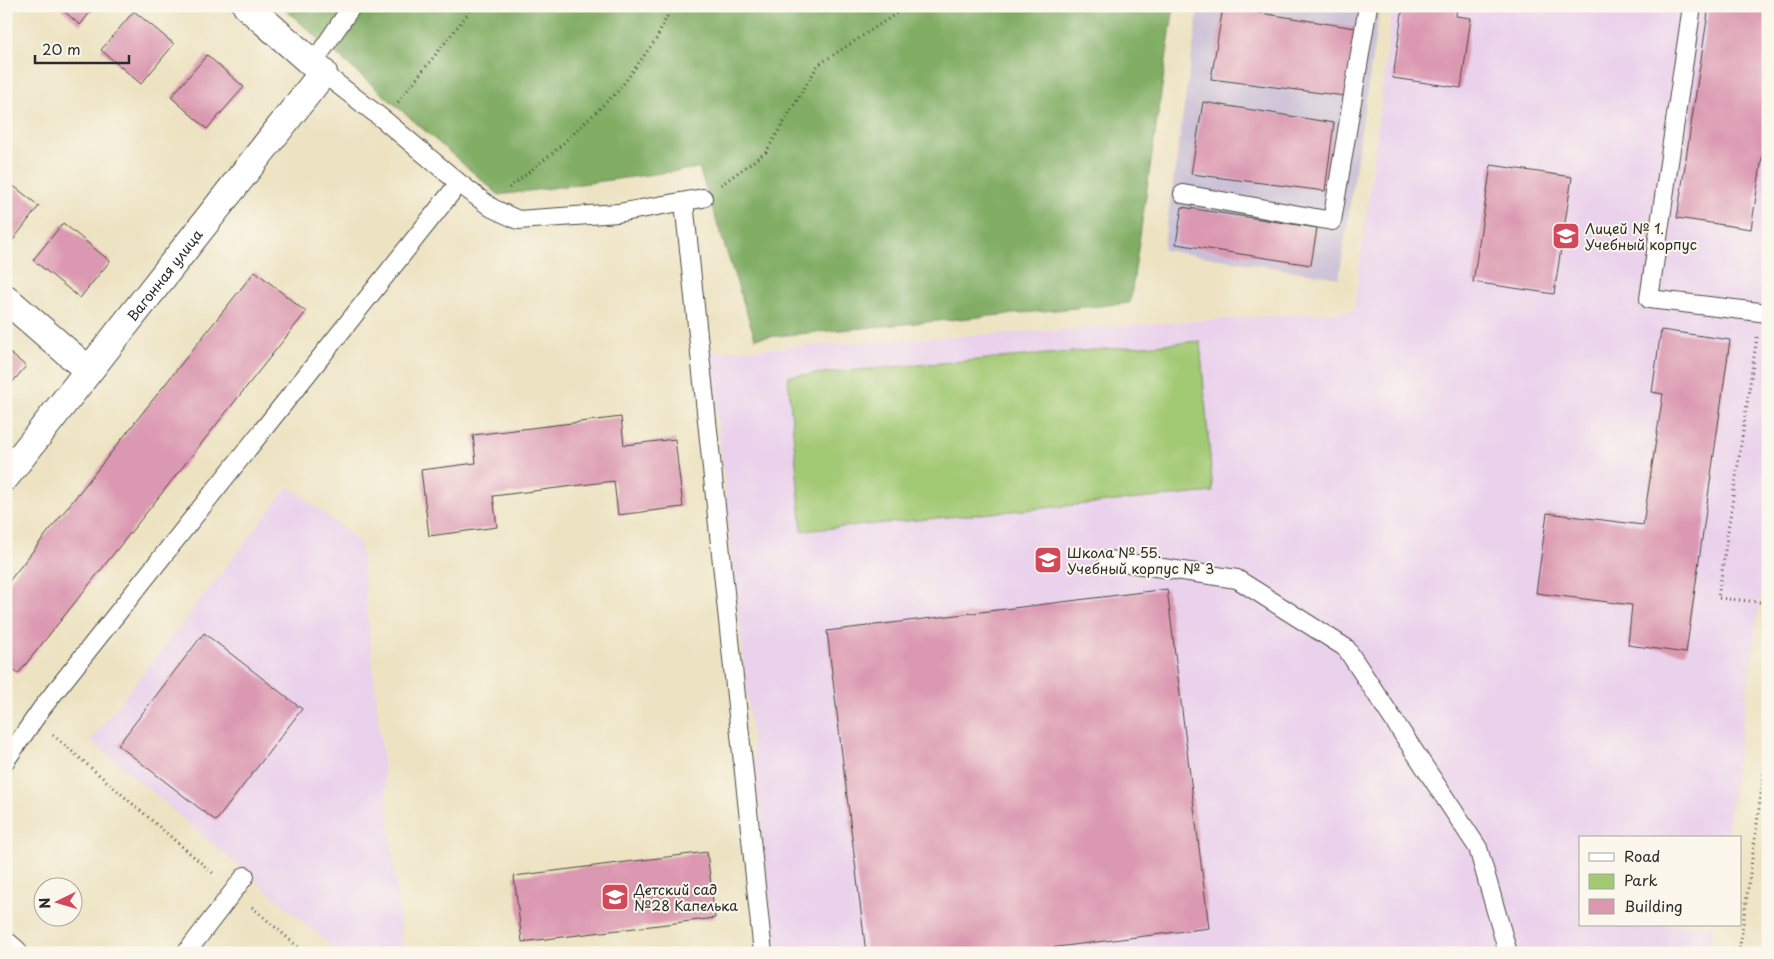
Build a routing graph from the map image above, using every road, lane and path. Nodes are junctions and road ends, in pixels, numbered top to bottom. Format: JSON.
{"nodes":[{"id":1,"x":247,"y":6,"type":"edge"},
{"id":2,"x":352,"y":6,"type":"edge"},
{"id":3,"x":474,"y":6,"type":"edge"},
{"id":4,"x":672,"y":6,"type":"edge"},
{"id":5,"x":908,"y":6,"type":"edge"},
{"id":6,"x":1368,"y":6,"type":"edge"},
{"id":7,"x":1692,"y":6,"type":"edge"},
{"id":8,"x":323,"y":73,"type":"junction"},
{"id":9,"x":384,"y":120,"type":"junction"},
{"id":10,"x":459,"y":183,"type":"junction"},
{"id":11,"x":1183,"y":194,"type":"dead end"},
{"id":12,"x":703,"y":198,"type":"joint"},
{"id":13,"x":684,"y":202,"type":"junction"},
{"id":14,"x":488,"y":205,"type":"junction"},
{"id":15,"x":1768,"y":268,"type":"edge"},
{"id":16,"x":6,"y":299,"type":"edge"},
{"id":17,"x":1764,"y":313,"type":"edge"},
{"id":18,"x":88,"y":370,"type":"junction"},
{"id":19,"x":6,"y":476,"type":"edge"},
{"id":20,"x":1108,"y":560,"type":"dead end"},
{"id":21,"x":1768,"y":605,"type":"edge"},
{"id":22,"x":52,"y":734,"type":"dead end"},
{"id":23,"x":1768,"y":744,"type":"edge"},
{"id":24,"x":6,"y":760,"type":"edge"},
{"id":25,"x":245,"y":876,"type":"dead end"},
{"id":26,"x":233,"y":891,"type":"junction"},
{"id":27,"x":6,"y":947,"type":"edge"},
{"id":28,"x":14,"y":953,"type":"edge"},
{"id":29,"x":186,"y":953,"type":"edge"},
{"id":30,"x":305,"y":953,"type":"edge"},
{"id":31,"x":763,"y":953,"type":"edge"},
{"id":32,"x":1508,"y":953,"type":"edge"},
{"id":33,"x":1739,"y":953,"type":"edge"}],
"edges":[{"from":1,"to":8,"type":"street"},
{"from":2,"to":8,"type":"lane"},
{"from":3,"to":9,"type":"path"},
{"from":4,"to":14,"type":"path"},
{"from":5,"to":12,"type":"path"},
{"from":6,"to":11,"type":"lane"},
{"from":7,"to":17,"type":"lane"},
{"from":8,"to":9,"type":"lane"},
{"from":8,"to":18,"type":"street","name":"Вагонная улица"},
{"from":9,"to":10,"type":"lane"},
{"from":10,"to":14,"type":"lane"},
{"from":10,"to":24,"type":"lane"},
{"from":12,"to":13,"type":"lane"},
{"from":13,"to":14,"type":"lane"},
{"from":13,"to":31,"type":"lane"},
{"from":15,"to":17,"type":"path"},
{"from":16,"to":18,"type":"street"},
{"from":17,"to":21,"type":"path"},
{"from":18,"to":19,"type":"street","name":"Вагонная улица"},
{"from":20,"to":32,"type":"lane"},
{"from":22,"to":26,"type":"path"},
{"from":23,"to":33,"type":"path"},
{"from":25,"to":26,"type":"lane"},
{"from":26,"to":29,"type":"lane"},
{"from":26,"to":30,"type":"path"},
{"from":27,"to":28,"type":"street"}]}
